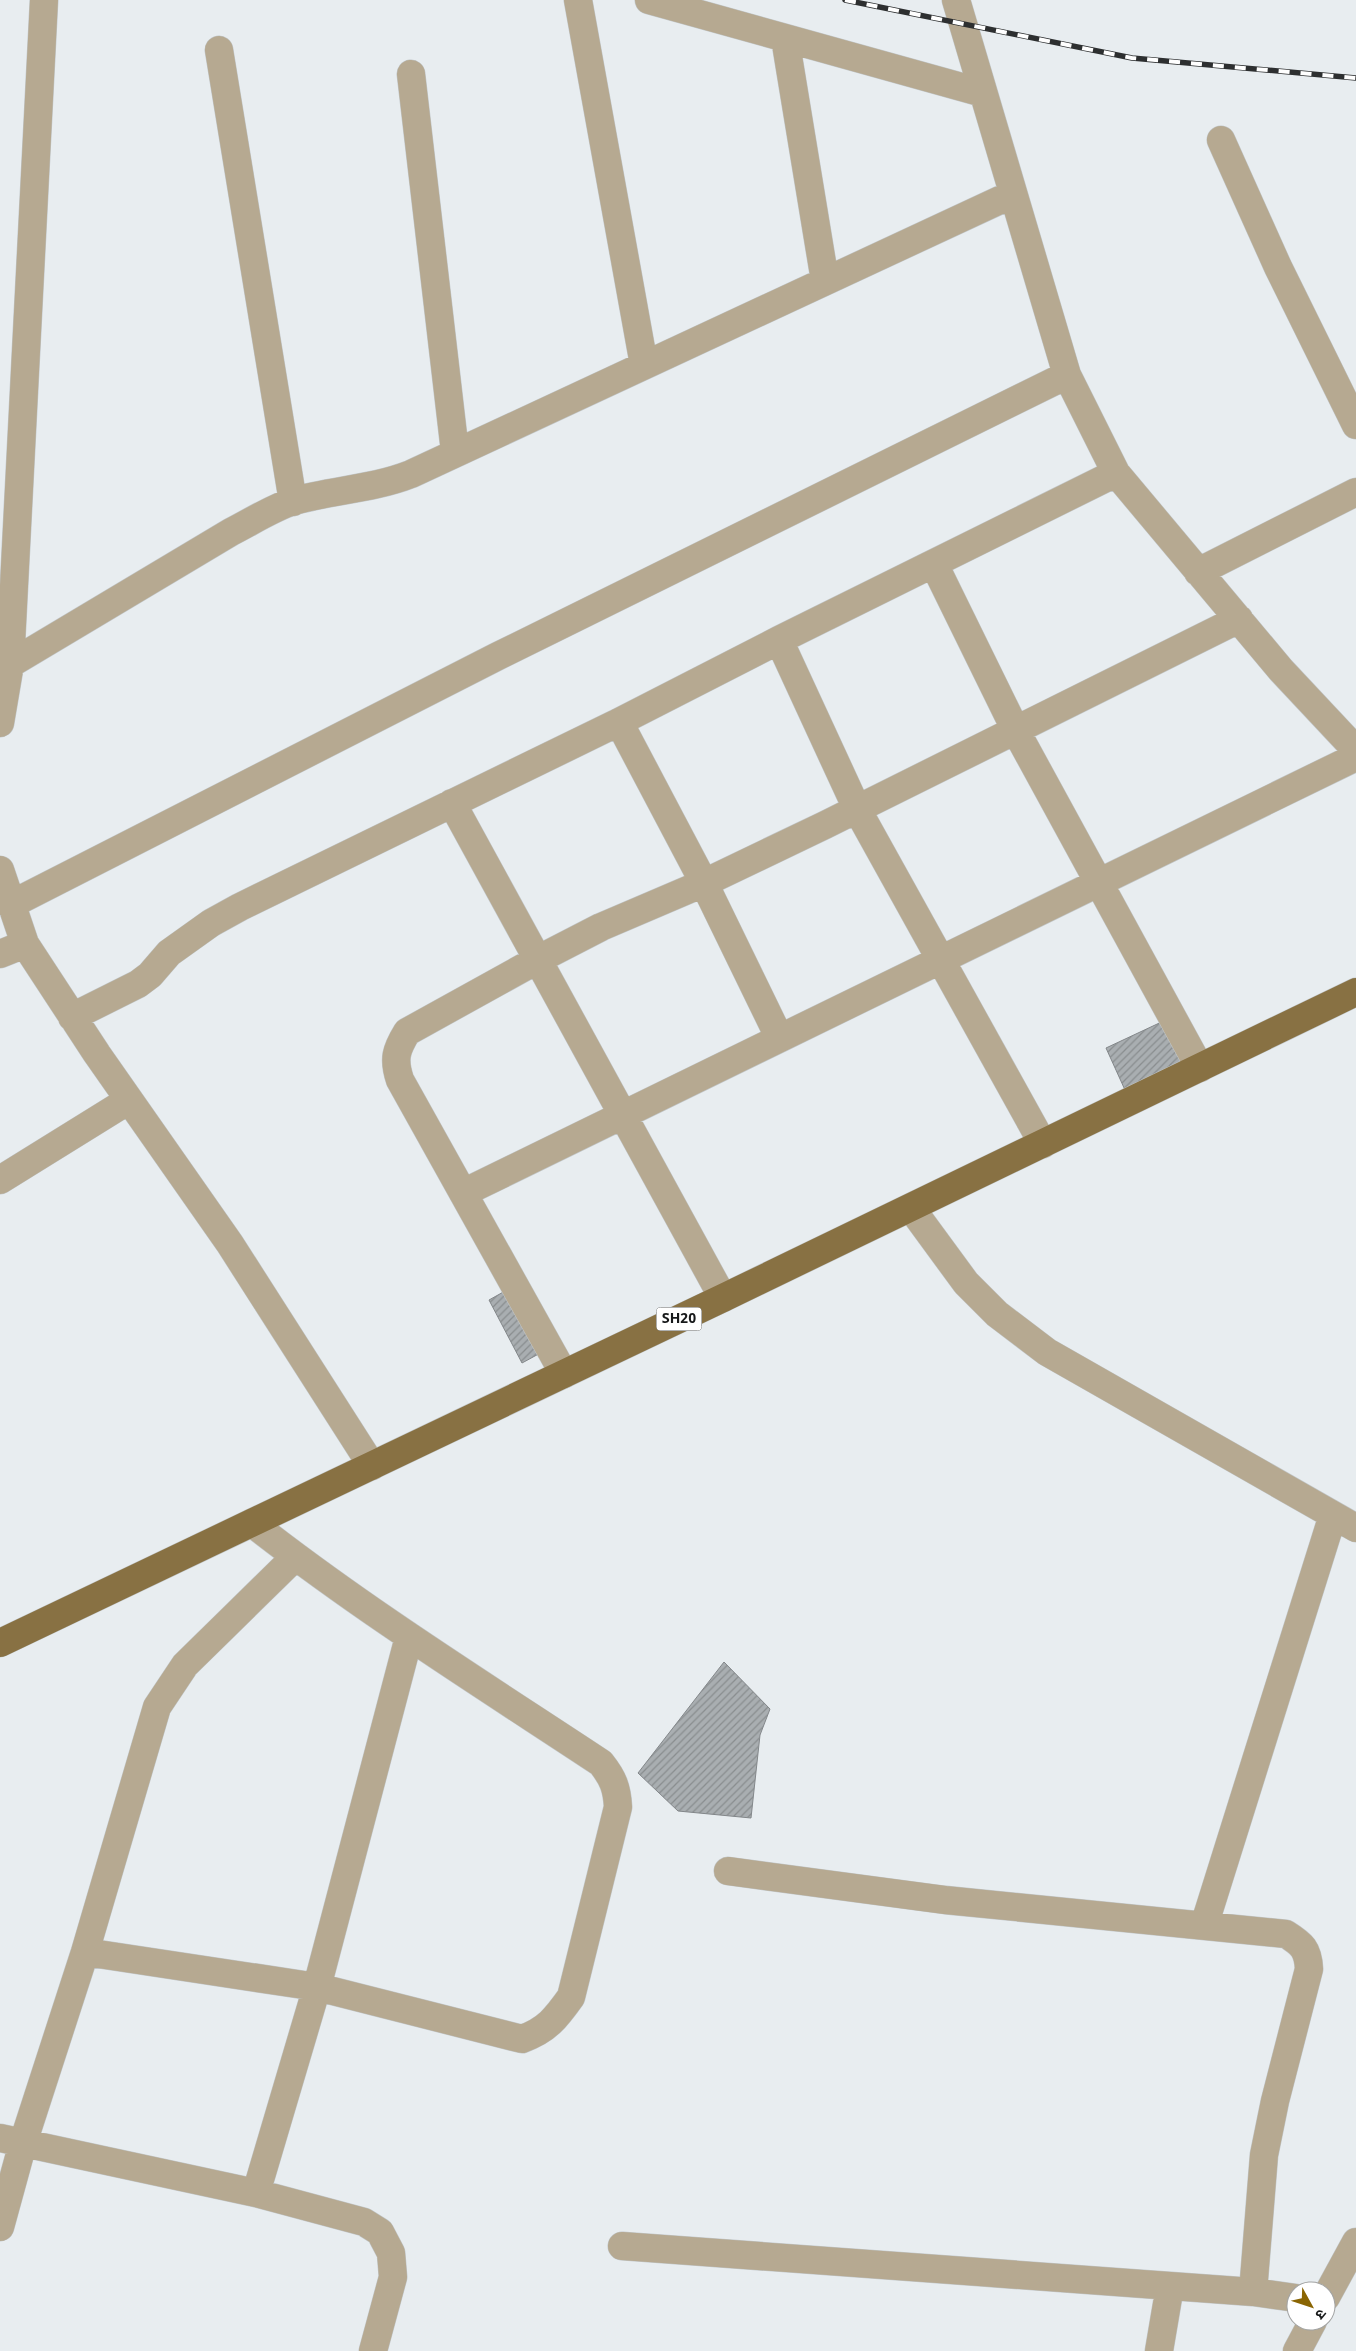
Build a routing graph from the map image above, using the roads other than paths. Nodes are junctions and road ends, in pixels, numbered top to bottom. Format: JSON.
{"nodes":[{"id":1,"x":44,"y":0,"type":"edge"},
{"id":2,"x":578,"y":0,"type":"edge"},
{"id":3,"x":649,"y":0,"type":"edge"},
{"id":4,"x":956,"y":0,"type":"edge"},
{"id":5,"x":785,"y":38,"type":"junction"},
{"id":6,"x":219,"y":50,"type":"dead end"},
{"id":7,"x":411,"y":74,"type":"dead end"},
{"id":8,"x":983,"y":93,"type":"junction"},
{"id":9,"x":1221,"y":140,"type":"dead end"},
{"id":10,"x":1013,"y":194,"type":"junction"},
{"id":11,"x":825,"y":281,"type":"junction"},
{"id":12,"x":644,"y":365,"type":"junction"},
{"id":13,"x":1067,"y":375,"type":"junction"},
{"id":14,"x":1356,"y":425,"type":"edge"},
{"id":15,"x":455,"y":452,"type":"junction"},
{"id":16,"x":1116,"y":473,"type":"junction"},
{"id":17,"x":1356,"y":492,"type":"edge"},
{"id":18,"x":292,"y":502,"type":"junction"},
{"id":19,"x":934,"y":564,"type":"junction"},
{"id":20,"x":1198,"y":572,"type":"junction"},
{"id":21,"x":1239,"y":619,"type":"junction"},
{"id":22,"x":779,"y":640,"type":"junction"},
{"id":23,"x":5,"y":665,"type":"edge"},
{"id":24,"x":619,"y":722,"type":"junction"},
{"id":25,"x":0,"y":723,"type":"edge"},
{"id":26,"x":1016,"y":730,"type":"junction"},
{"id":27,"x":1356,"y":750,"type":"edge"},
{"id":28,"x":1356,"y":757,"type":"edge"},
{"id":29,"x":452,"y":802,"type":"junction"},
{"id":30,"x":857,"y":809,"type":"junction"},
{"id":31,"x":0,"y":870,"type":"edge"},
{"id":32,"x":1098,"y":882,"type":"junction"},
{"id":33,"x":704,"y":883,"type":"junction"},
{"id":34,"x":10,"y":905,"type":"junction"},
{"id":35,"x":25,"y":944,"type":"junction"},
{"id":36,"x":0,"y":954,"type":"edge"},
{"id":37,"x":537,"y":960,"type":"junction"},
{"id":38,"x":939,"y":960,"type":"junction"},
{"id":39,"x":1356,"y":992,"type":"edge"},
{"id":40,"x":72,"y":1017,"type":"junction"},
{"id":41,"x":779,"y":1037,"type":"junction"},
{"id":42,"x":1200,"y":1068,"type":"junction"},
{"id":43,"x":129,"y":1100,"type":"junction"},
{"id":44,"x":621,"y":1114,"type":"junction"},
{"id":45,"x":1043,"y":1144,"type":"junction"},
{"id":46,"x":0,"y":1180,"type":"edge"},
{"id":47,"x":463,"y":1192,"type":"junction"},
{"id":48,"x":911,"y":1208,"type":"junction"},
{"id":49,"x":723,"y":1298,"type":"junction"},
{"id":50,"x":564,"y":1374,"type":"junction"},
{"id":51,"x":372,"y":1466,"type":"junction"},
{"id":52,"x":1333,"y":1515,"type":"junction"},
{"id":53,"x":252,"y":1523,"type":"junction"},
{"id":54,"x":1356,"y":1528,"type":"edge"},
{"id":55,"x":295,"y":1557,"type":"junction"},
{"id":56,"x":409,"y":1637,"type":"junction"},
{"id":57,"x":0,"y":1643,"type":"edge"},
{"id":58,"x":728,"y":1871,"type":"dead end"},
{"id":59,"x":1204,"y":1926,"type":"junction"},
{"id":60,"x":85,"y":1952,"type":"junction"},
{"id":61,"x":317,"y":1987,"type":"junction"},
{"id":62,"x":11,"y":2141,"type":"edge"},
{"id":63,"x":256,"y":2194,"type":"junction"},
{"id":64,"x":0,"y":2227,"type":"edge"},
{"id":65,"x":1356,"y":2242,"type":"edge"},
{"id":66,"x":622,"y":2246,"type":"dead end"},
{"id":67,"x":1335,"y":2281,"type":"edge"},
{"id":68,"x":1170,"y":2286,"type":"junction"},
{"id":69,"x":1253,"y":2292,"type":"junction"},
{"id":70,"x":1286,"y":2297,"type":"edge"},
{"id":71,"x":1308,"y":2331,"type":"edge"},
{"id":72,"x":373,"y":2351,"type":"edge"},
{"id":73,"x":1158,"y":2351,"type":"edge"},
{"id":74,"x":1297,"y":2351,"type":"edge"}],
"edges":[{"from":1,"to":23,"type":"street"},
{"from":2,"to":12,"type":"street"},
{"from":3,"to":5,"type":"street"},
{"from":4,"to":8,"type":"street"},
{"from":5,"to":8,"type":"street"},
{"from":5,"to":11,"type":"street"},
{"from":6,"to":18,"type":"street"},
{"from":7,"to":15,"type":"street"},
{"from":8,"to":10,"type":"street"},
{"from":9,"to":14,"type":"street"},
{"from":10,"to":11,"type":"street"},
{"from":10,"to":13,"type":"street"},
{"from":11,"to":12,"type":"street"},
{"from":12,"to":15,"type":"street"},
{"from":13,"to":16,"type":"street"},
{"from":13,"to":34,"type":"street"},
{"from":15,"to":18,"type":"street"},
{"from":16,"to":19,"type":"street"},
{"from":16,"to":20,"type":"street"},
{"from":17,"to":20,"type":"street"},
{"from":18,"to":23,"type":"street"},
{"from":19,"to":22,"type":"street"},
{"from":19,"to":26,"type":"street"},
{"from":20,"to":21,"type":"street"},
{"from":21,"to":26,"type":"street"},
{"from":21,"to":27,"type":"street"},
{"from":22,"to":24,"type":"street"},
{"from":22,"to":30,"type":"street"},
{"from":23,"to":25,"type":"street"},
{"from":24,"to":29,"type":"street"},
{"from":24,"to":33,"type":"street"},
{"from":26,"to":30,"type":"street"},
{"from":26,"to":32,"type":"street"},
{"from":28,"to":32,"type":"street"},
{"from":29,"to":37,"type":"street"},
{"from":29,"to":40,"type":"street"},
{"from":30,"to":33,"type":"street"},
{"from":30,"to":38,"type":"street"},
{"from":31,"to":34,"type":"street"},
{"from":32,"to":38,"type":"street"},
{"from":32,"to":42,"type":"street"},
{"from":33,"to":37,"type":"street"},
{"from":33,"to":41,"type":"street"},
{"from":34,"to":35,"type":"street"},
{"from":35,"to":36,"type":"street"},
{"from":35,"to":40,"type":"street"},
{"from":37,"to":44,"type":"street"},
{"from":37,"to":47,"type":"street"},
{"from":38,"to":41,"type":"street"},
{"from":38,"to":45,"type":"street"},
{"from":39,"to":42,"type":"main road","number":"SH20"},
{"from":40,"to":43,"type":"street"},
{"from":41,"to":44,"type":"street"},
{"from":42,"to":45,"type":"main road","number":"SH20"},
{"from":43,"to":46,"type":"street"},
{"from":43,"to":51,"type":"street"},
{"from":44,"to":47,"type":"street"},
{"from":44,"to":49,"type":"street"},
{"from":45,"to":48,"type":"main road","number":"SH20"},
{"from":47,"to":50,"type":"street"},
{"from":48,"to":49,"type":"main road","number":"SH20"},
{"from":48,"to":52,"type":"street"},
{"from":49,"to":50,"type":"main road","number":"SH20"},
{"from":50,"to":51,"type":"main road","number":"SH20"},
{"from":51,"to":53,"type":"main road","number":"SH20"},
{"from":52,"to":54,"type":"street"},
{"from":52,"to":59,"type":"street"},
{"from":53,"to":55,"type":"street"},
{"from":53,"to":57,"type":"main road","number":"SH20"},
{"from":55,"to":56,"type":"street"},
{"from":55,"to":60,"type":"street"},
{"from":56,"to":61,"type":"street"},
{"from":56,"to":61,"type":"street"},
{"from":58,"to":59,"type":"street"},
{"from":59,"to":69,"type":"street"},
{"from":60,"to":61,"type":"street"},
{"from":60,"to":62,"type":"street"},
{"from":61,"to":63,"type":"street"},
{"from":62,"to":63,"type":"street"},
{"from":62,"to":64,"type":"street"},
{"from":63,"to":72,"type":"street"},
{"from":65,"to":67,"type":"street"},
{"from":66,"to":68,"type":"street"},
{"from":68,"to":69,"type":"street"},
{"from":68,"to":73,"type":"street"},
{"from":69,"to":70,"type":"street"},
{"from":71,"to":74,"type":"street"}]}
